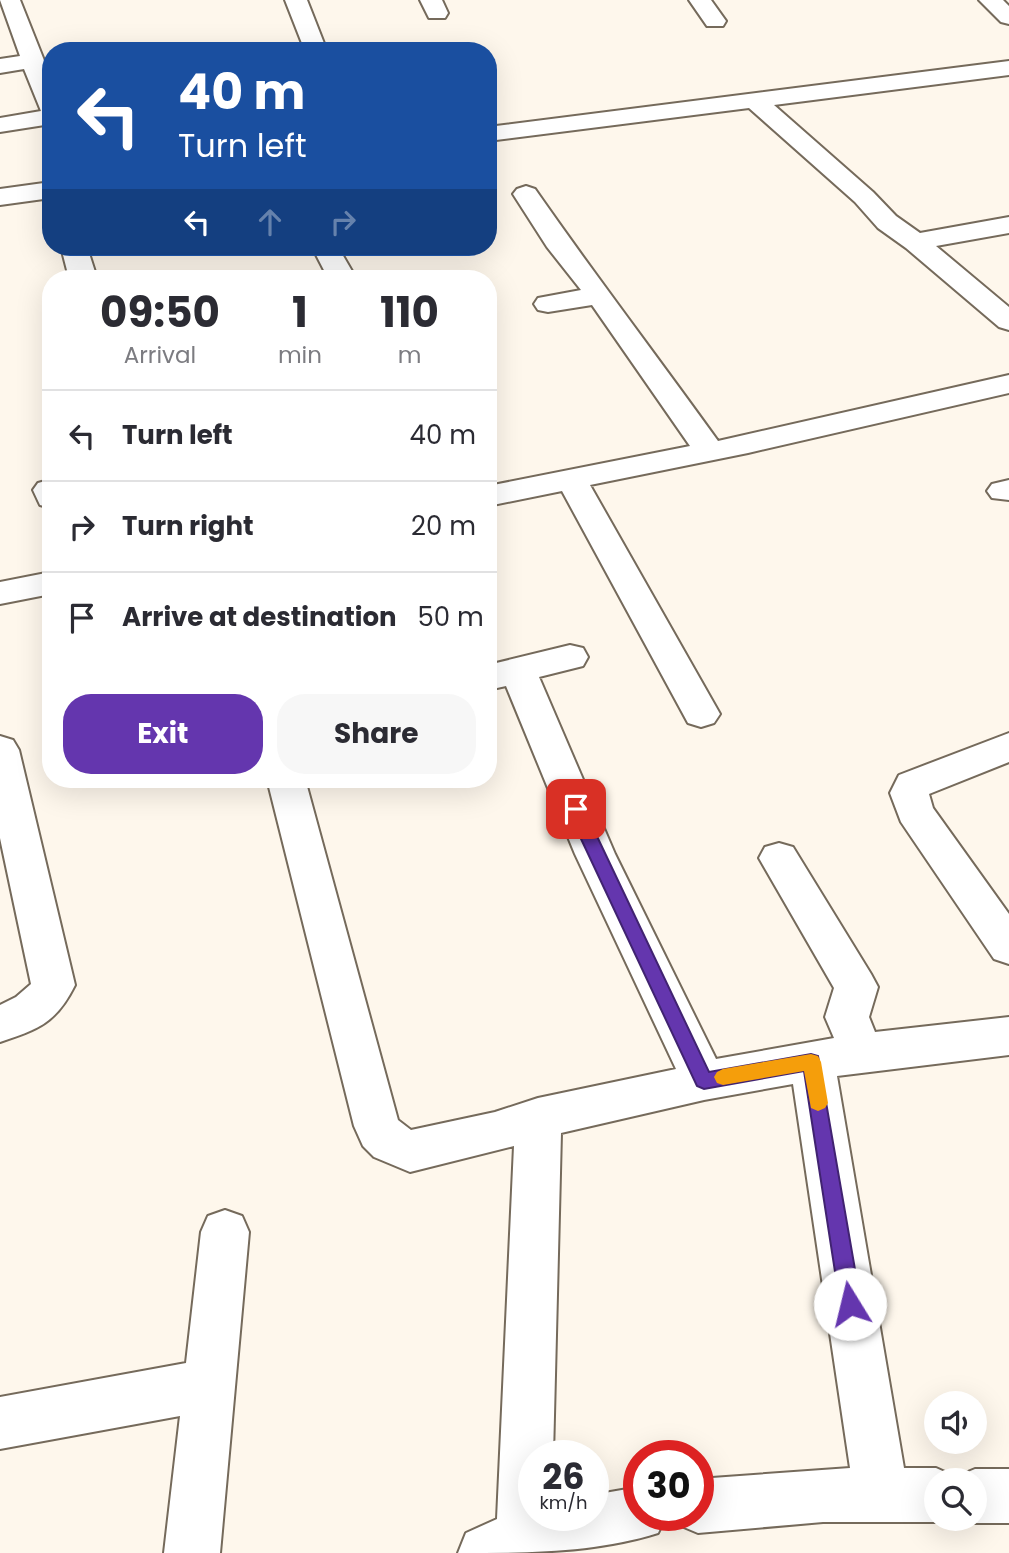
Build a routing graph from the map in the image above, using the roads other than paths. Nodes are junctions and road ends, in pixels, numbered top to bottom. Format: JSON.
{"nodes":[{"id":1,"x":9,"y":0,"type":"edge"},
{"id":2,"x":296,"y":0,"type":"edge"},
{"id":3,"x":700,"y":0,"type":"edge"},
{"id":4,"x":990,"y":0,"type":"edge"},
{"id":5,"x":1009,"y":17,"type":"edge"},
{"id":6,"x":715,"y":21,"type":"dead end"},
{"id":7,"x":312,"y":42,"type":"edge"},
{"id":8,"x":34,"y":61,"type":"junction"},
{"id":9,"x":0,"y":66,"type":"edge"},
{"id":10,"x":1009,"y":68,"type":"edge"},
{"id":11,"x":42,"y":83,"type":"edge"},
{"id":12,"x":753,"y":99,"type":"junction"},
{"id":13,"x":42,"y":118,"type":"edge"},
{"id":14,"x":0,"y":125,"type":"edge"},
{"id":15,"x":497,"y":133,"type":"edge"},
{"id":16,"x":42,"y":191,"type":"edge"},
{"id":17,"x":526,"y":194,"type":"dead end"},
{"id":18,"x":0,"y":197,"type":"edge"},
{"id":19,"x":887,"y":222,"type":"junction"},
{"id":20,"x":1009,"y":225,"type":"edge"},
{"id":21,"x":857,"y":229,"type":"dead end"},
{"id":22,"x":915,"y":242,"type":"junction"},
{"id":23,"x":599,"y":295,"type":"junction"},
{"id":24,"x":548,"y":304,"type":"dead end"},
{"id":25,"x":1009,"y":321,"type":"edge"},
{"id":26,"x":1009,"y":384,"type":"edge"},
{"id":27,"x":710,"y":452,"type":"junction"},
{"id":28,"x":571,"y":479,"type":"junction"},
{"id":29,"x":497,"y":494,"type":"edge"},
{"id":30,"x":42,"y":585,"type":"edge"},
{"id":31,"x":0,"y":593,"type":"edge"},
{"id":32,"x":570,"y":657,"type":"dead end"},
{"id":33,"x":503,"y":675,"type":"edge"},
{"id":34,"x":701,"y":714,"type":"dead end"},
{"id":35,"x":1009,"y":747,"type":"edge"},
{"id":36,"x":0,"y":750,"type":"edge"},
{"id":37,"x":288,"y":788,"type":"edge"},
{"id":38,"x":779,"y":858,"type":"dead end"},
{"id":39,"x":1009,"y":947,"type":"edge"},
{"id":40,"x":0,"y":1024,"type":"edge"},
{"id":41,"x":1009,"y":1036,"type":"edge"},
{"id":42,"x":862,"y":1052,"type":"junction"},
{"id":43,"x":811,"y":1062,"type":"junction"},
{"id":44,"x":704,"y":1081,"type":"junction"},
{"id":45,"x":538,"y":1118,"type":"junction"},
{"id":46,"x":225,"y":1231,"type":"dead end"},
{"id":47,"x":208,"y":1385,"type":"junction"},
{"id":48,"x":0,"y":1423,"type":"edge"},
{"id":49,"x":881,"y":1493,"type":"junction"},
{"id":50,"x":924,"y":1494,"type":"edge"},
{"id":51,"x":987,"y":1496,"type":"edge"},
{"id":52,"x":1009,"y":1496,"type":"edge"},
{"id":53,"x":714,"y":1505,"type":"edge"},
{"id":54,"x":623,"y":1518,"type":"edge"},
{"id":55,"x":511,"y":1547,"type":"edge"},
{"id":56,"x":192,"y":1553,"type":"edge"}],
"edges":[{"from":1,"to":8,"type":"street"},
{"from":2,"to":7,"type":"street"},
{"from":3,"to":6,"type":"street"},
{"from":4,"to":5,"type":"street"},
{"from":8,"to":9,"type":"street"},
{"from":8,"to":11,"type":"street"},
{"from":10,"to":12,"type":"street"},
{"from":12,"to":15,"type":"street"},
{"from":12,"to":19,"type":"street"},
{"from":13,"to":14,"type":"street"},
{"from":16,"to":18,"type":"street"},
{"from":17,"to":23,"type":"street"},
{"from":19,"to":21,"type":"street"},
{"from":19,"to":22,"type":"street"},
{"from":20,"to":22,"type":"street"},
{"from":22,"to":25,"type":"street"},
{"from":23,"to":24,"type":"street"},
{"from":23,"to":27,"type":"street"},
{"from":26,"to":27,"type":"street"},
{"from":27,"to":28,"type":"street"},
{"from":28,"to":29,"type":"street"},
{"from":28,"to":34,"type":"street"},
{"from":30,"to":31,"type":"street"},
{"from":32,"to":33,"type":"street"},
{"from":33,"to":44,"type":"street"},
{"from":35,"to":39,"type":"street"},
{"from":36,"to":40,"type":"street"},
{"from":37,"to":45,"type":"street"},
{"from":38,"to":42,"type":"street"},
{"from":41,"to":42,"type":"street"},
{"from":42,"to":43,"type":"street"},
{"from":43,"to":44,"type":"street"},
{"from":43,"to":49,"type":"street"},
{"from":44,"to":45,"type":"street"},
{"from":45,"to":55,"type":"street"},
{"from":46,"to":47,"type":"street"},
{"from":47,"to":48,"type":"street"},
{"from":47,"to":56,"type":"street"},
{"from":49,"to":50,"type":"street"},
{"from":49,"to":53,"type":"street"},
{"from":51,"to":52,"type":"street"},
{"from":54,"to":55,"type":"street"}]}
